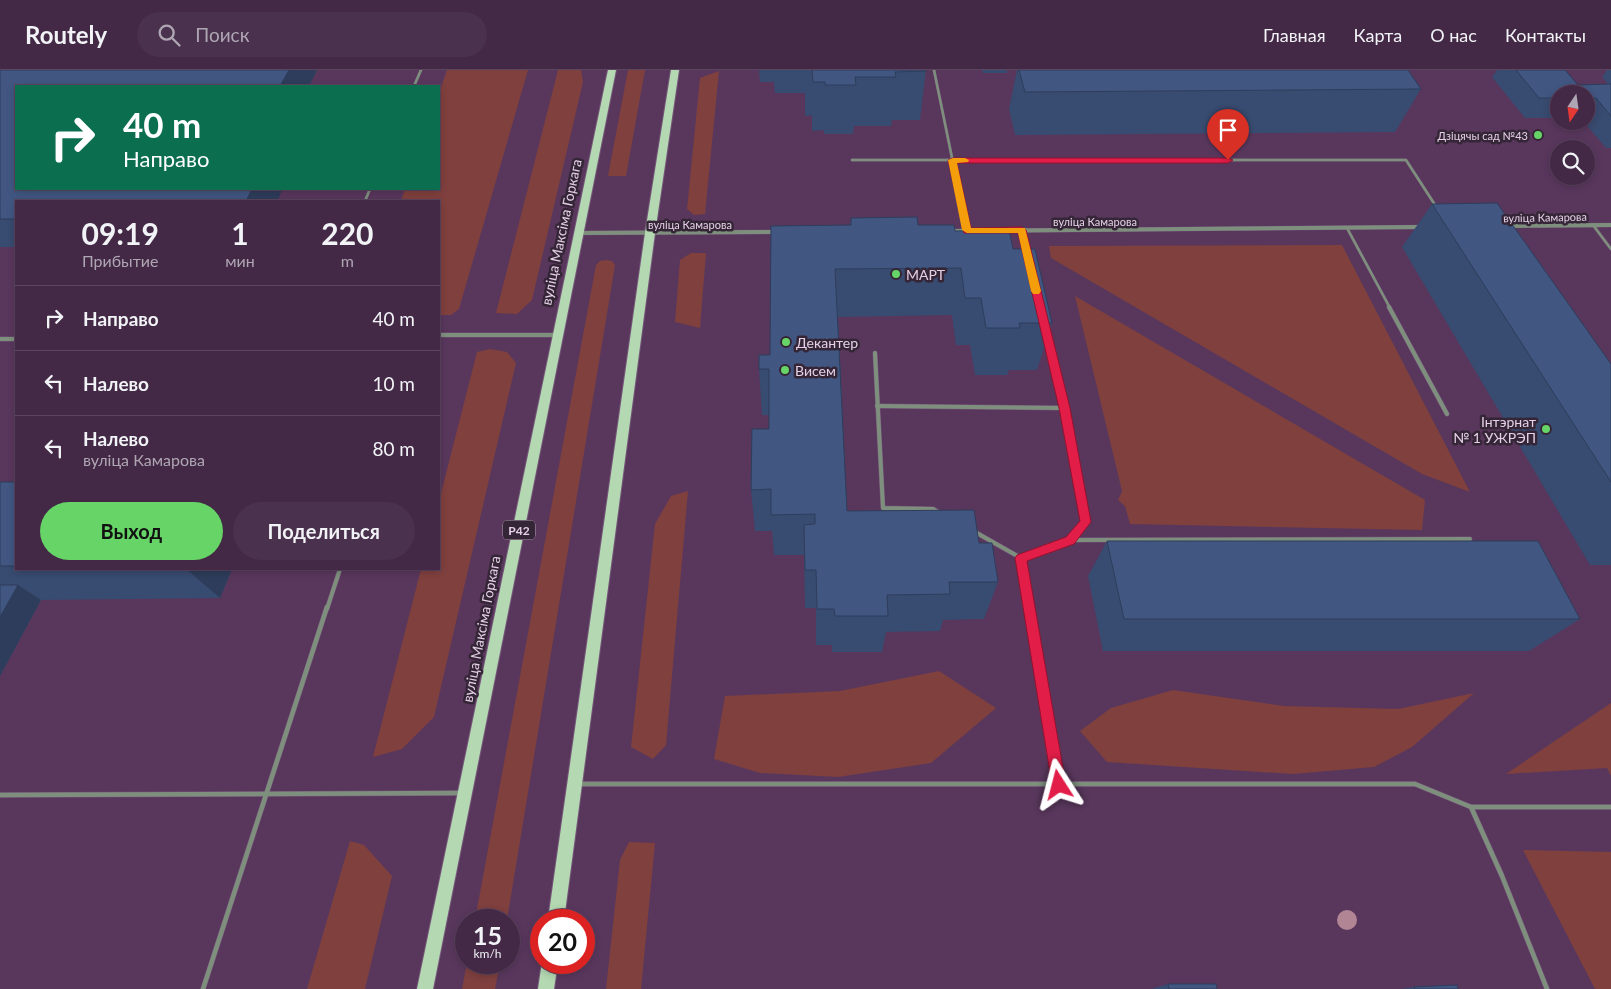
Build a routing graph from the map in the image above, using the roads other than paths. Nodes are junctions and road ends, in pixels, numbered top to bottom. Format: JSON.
{"nodes":[{"id":1,"x":421,"y":70,"type":"edge"},
{"id":2,"x":612,"y":70,"type":"edge"},
{"id":3,"x":675,"y":70,"type":"edge"},
{"id":4,"x":934,"y":70,"type":"edge"},
{"id":5,"x":414,"y":85,"type":"edge"},
{"id":6,"x":852,"y":160,"type":"dead end"},
{"id":7,"x":953,"y":160,"type":"junction"},
{"id":8,"x":1441,"y":214,"type":"edge"},
{"id":9,"x":1593,"y":225,"type":"junction"},
{"id":10,"x":1611,"y":225,"type":"edge"},
{"id":11,"x":1501,"y":226,"type":"edge"},
{"id":12,"x":1430,"y":227,"type":"dead end"},
{"id":13,"x":1347,"y":228,"type":"junction"},
{"id":14,"x":967,"y":230,"type":"junction"},
{"id":15,"x":1022,"y":230,"type":"junction"},
{"id":16,"x":947,"y":231,"type":"edge"},
{"id":17,"x":782,"y":232,"type":"edge"},
{"id":18,"x":579,"y":233,"type":"junction"},
{"id":19,"x":650,"y":233,"type":"junction"},
{"id":20,"x":1611,"y":249,"type":"edge"},
{"id":21,"x":1029,"y":261,"type":"edge"},
{"id":22,"x":1044,"y":326,"type":"edge"},
{"id":23,"x":440,"y":335,"type":"edge"},
{"id":24,"x":558,"y":335,"type":"junction"},
{"id":25,"x":0,"y":339,"type":"edge"},
{"id":26,"x":15,"y":339,"type":"edge"},
{"id":27,"x":876,"y":353,"type":"dead end"},
{"id":28,"x":876,"y":406,"type":"junction"},
{"id":29,"x":1064,"y":408,"type":"junction"},
{"id":30,"x":1447,"y":414,"type":"dead end"},
{"id":31,"x":941,"y":514,"type":"edge"},
{"id":32,"x":973,"y":532,"type":"edge"},
{"id":33,"x":1470,"y":539,"type":"edge"},
{"id":34,"x":1070,"y":540,"type":"junction"},
{"id":35,"x":1021,"y":558,"type":"junction"},
{"id":36,"x":340,"y":570,"type":"edge"},
{"id":37,"x":576,"y":784,"type":"junction"},
{"id":38,"x":1059,"y":785,"type":"junction"},
{"id":39,"x":466,"y":793,"type":"junction"},
{"id":40,"x":266,"y":794,"type":"junction"},
{"id":41,"x":0,"y":795,"type":"edge"},
{"id":42,"x":1471,"y":807,"type":"junction"},
{"id":43,"x":1611,"y":807,"type":"edge"},
{"id":44,"x":558,"y":909,"type":"edge"},
{"id":45,"x":548,"y":974,"type":"edge"},
{"id":46,"x":203,"y":989,"type":"edge"},
{"id":47,"x":426,"y":989,"type":"edge"},
{"id":48,"x":546,"y":989,"type":"edge"},
{"id":49,"x":1547,"y":989,"type":"edge"}],
"edges":[{"from":1,"to":5,"type":"lane"},
{"from":2,"to":18,"type":"main road","name":"вуліца Максіма Горкага","number":"Р42"},
{"from":3,"to":19,"type":"main road"},
{"from":4,"to":7,"type":"lane"},
{"from":6,"to":7,"type":"lane"},
{"from":7,"to":8,"type":"lane"},
{"from":7,"to":14,"type":"lane"},
{"from":9,"to":10,"type":"street","name":"вуліца Камарова"},
{"from":9,"to":11,"type":"street","name":"вуліца Камарова"},
{"from":9,"to":20,"type":"lane"},
{"from":12,"to":13,"type":"street","name":"вуліца Камарова"},
{"from":13,"to":15,"type":"street","name":"вуліца Камарова"},
{"from":13,"to":30,"type":"lane"},
{"from":14,"to":15,"type":"street","name":"вуліца Камарова"},
{"from":14,"to":16,"type":"street","name":"вуліца Камарова"},
{"from":15,"to":21,"type":"lane"},
{"from":17,"to":19,"type":"street","name":"вуліца Камарова"},
{"from":18,"to":19,"type":"street","name":"вуліца Камарова"},
{"from":18,"to":24,"type":"main road","name":"вуліца Максіма Горкага","number":"Р42"},
{"from":19,"to":37,"type":"main road"},
{"from":22,"to":29,"type":"lane"},
{"from":23,"to":24,"type":"lane"},
{"from":24,"to":39,"type":"main road","name":"вуліца Максіма Горкага","number":"Р42"},
{"from":25,"to":26,"type":"lane"},
{"from":27,"to":28,"type":"lane"},
{"from":28,"to":29,"type":"lane"},
{"from":28,"to":31,"type":"lane"},
{"from":29,"to":34,"type":"lane"},
{"from":32,"to":35,"type":"lane"},
{"from":33,"to":34,"type":"lane"},
{"from":34,"to":35,"type":"lane"},
{"from":35,"to":38,"type":"lane"},
{"from":36,"to":40,"type":"lane"},
{"from":37,"to":38,"type":"lane"},
{"from":37,"to":44,"type":"main road"},
{"from":38,"to":42,"type":"lane"},
{"from":39,"to":40,"type":"lane"},
{"from":39,"to":47,"type":"main road","name":"вуліца Максіма Горкага","number":"Р42"},
{"from":40,"to":41,"type":"lane"},
{"from":40,"to":46,"type":"lane"},
{"from":42,"to":43,"type":"lane"},
{"from":42,"to":49,"type":"lane"},
{"from":45,"to":48,"type":"main road"}]}
